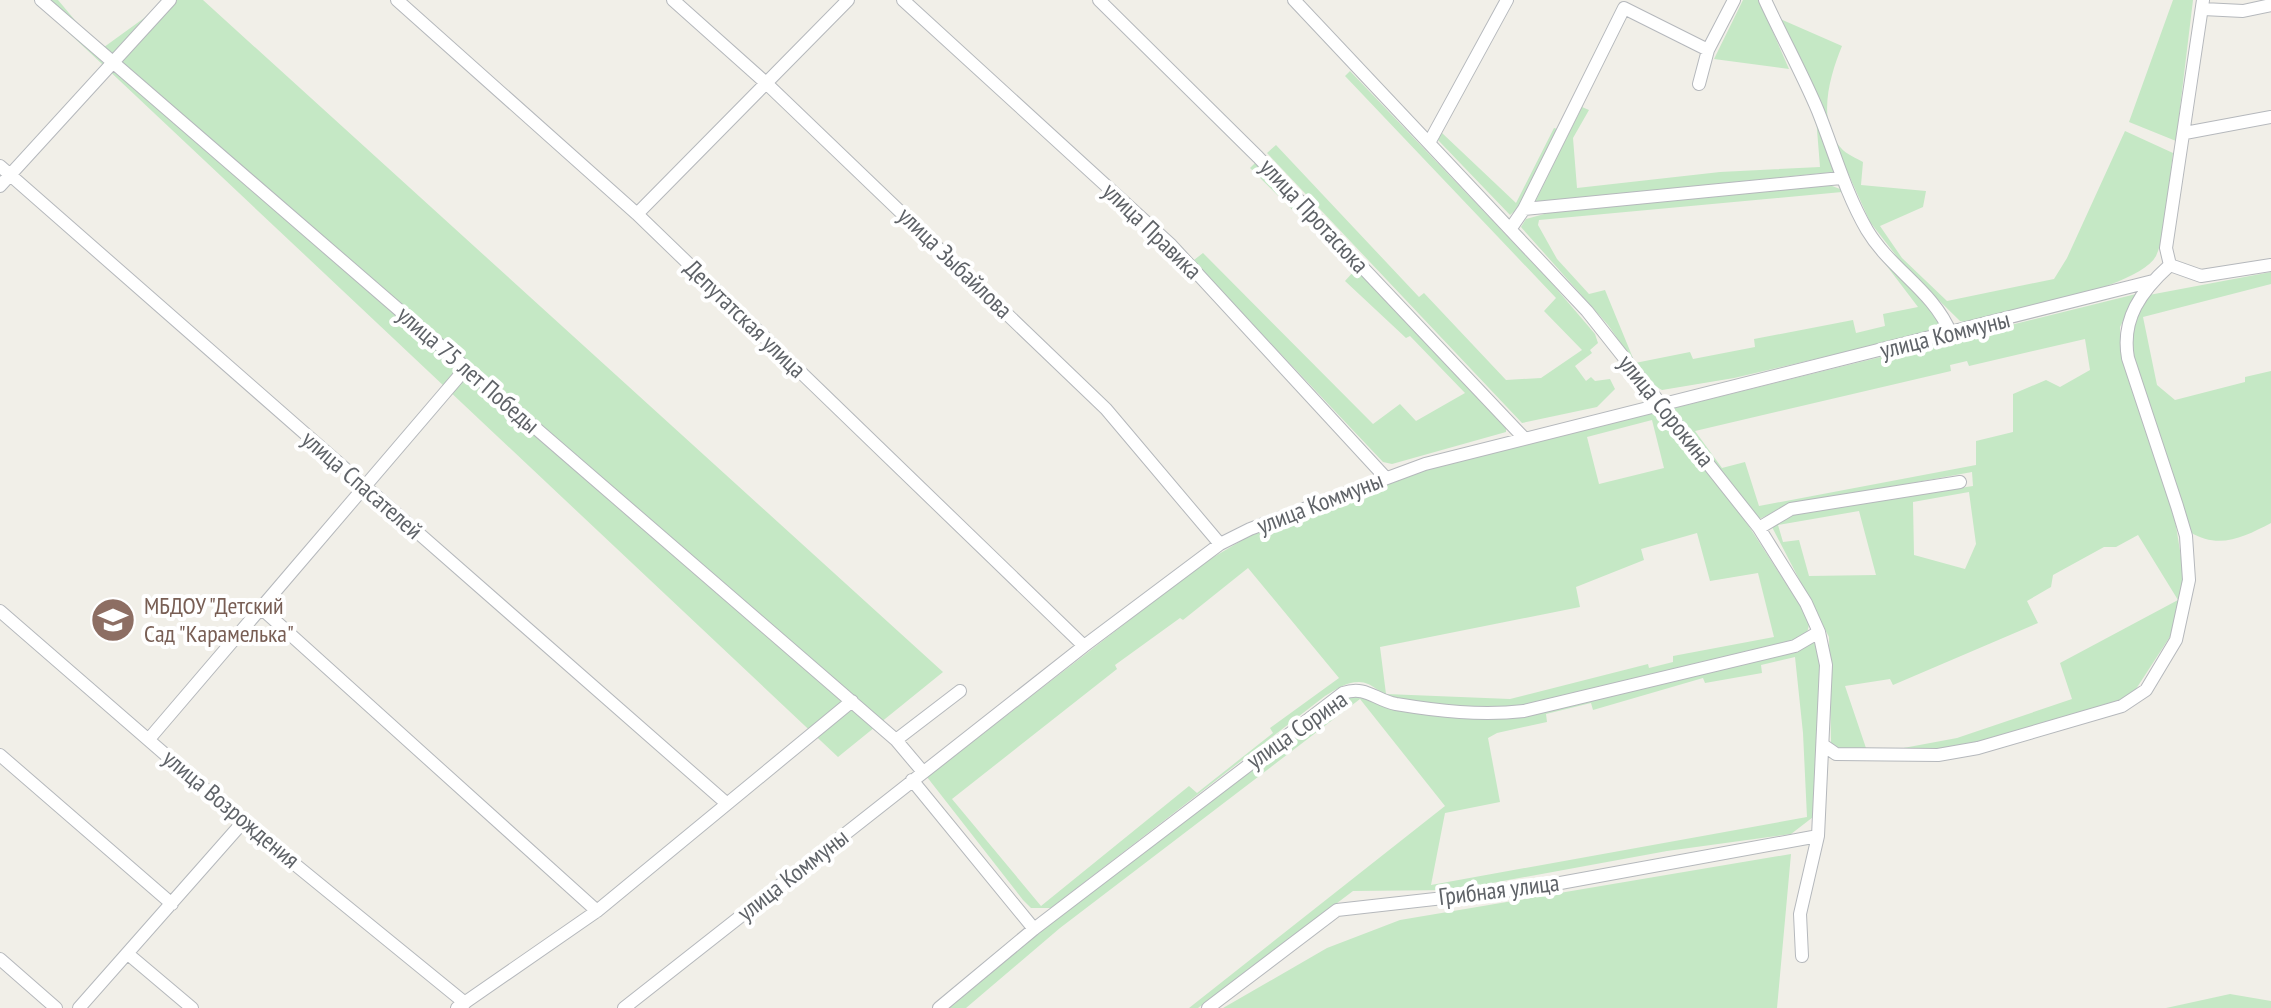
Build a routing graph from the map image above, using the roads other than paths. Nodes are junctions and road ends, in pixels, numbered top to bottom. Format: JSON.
{"nodes":[{"id":1,"x":41,"y":0,"type":"edge"},
{"id":2,"x":170,"y":0,"type":"edge"},
{"id":3,"x":397,"y":0,"type":"edge"},
{"id":4,"x":673,"y":0,"type":"edge"},
{"id":5,"x":848,"y":0,"type":"edge"},
{"id":6,"x":903,"y":0,"type":"edge"},
{"id":7,"x":1099,"y":0,"type":"edge"},
{"id":8,"x":1507,"y":0,"type":"edge"},
{"id":9,"x":1734,"y":0,"type":"edge"},
{"id":10,"x":1765,"y":0,"type":"edge"},
{"id":11,"x":1297,"y":1,"type":"edge"},
{"id":12,"x":2203,"y":5,"type":"edge"},
{"id":13,"x":2271,"y":5,"type":"edge"},
{"id":14,"x":1708,"y":50,"type":"junction"},
{"id":15,"x":113,"y":62,"type":"junction"},
{"id":16,"x":766,"y":83,"type":"junction"},
{"id":17,"x":1699,"y":84,"type":"dead end"},
{"id":18,"x":2271,"y":117,"type":"edge"},
{"id":19,"x":2185,"y":133,"type":"junction"},
{"id":20,"x":1430,"y":141,"type":"junction"},
{"id":21,"x":5,"y":170,"type":"edge"},
{"id":22,"x":1841,"y":178,"type":"junction"},
{"id":23,"x":0,"y":186,"type":"edge"},
{"id":24,"x":1524,"y":209,"type":"junction"},
{"id":25,"x":637,"y":214,"type":"junction"},
{"id":26,"x":1511,"y":228,"type":"junction"},
{"id":27,"x":2170,"y":265,"type":"junction"},
{"id":28,"x":2271,"y":265,"type":"edge"},
{"id":29,"x":2153,"y":281,"type":"junction"},
{"id":30,"x":1951,"y":334,"type":"junction"},
{"id":31,"x":466,"y":368,"type":"junction"},
{"id":32,"x":1657,"y":404,"type":"junction"},
{"id":33,"x":1524,"y":438,"type":"junction"},
{"id":34,"x":1385,"y":477,"type":"junction"},
{"id":35,"x":1960,"y":482,"type":"dead end"},
{"id":36,"x":364,"y":487,"type":"junction"},
{"id":37,"x":1759,"y":528,"type":"junction"},
{"id":38,"x":1220,"y":544,"type":"junction"},
{"id":39,"x":261,"y":608,"type":"junction"},
{"id":40,"x":0,"y":611,"type":"edge"},
{"id":41,"x":1819,"y":632,"type":"junction"},
{"id":42,"x":1084,"y":646,"type":"junction"},
{"id":43,"x":960,"y":691,"type":"dead end"},
{"id":44,"x":852,"y":701,"type":"junction"},
{"id":45,"x":149,"y":739,"type":"junction"},
{"id":46,"x":896,"y":740,"type":"junction"},
{"id":47,"x":1823,"y":745,"type":"junction"},
{"id":48,"x":0,"y":755,"type":"edge"},
{"id":49,"x":918,"y":776,"type":"junction"},
{"id":50,"x":725,"y":802,"type":"junction"},
{"id":51,"x":243,"y":822,"type":"junction"},
{"id":52,"x":1818,"y":836,"type":"junction"},
{"id":53,"x":172,"y":904,"type":"junction"},
{"id":54,"x":597,"y":911,"type":"junction"},
{"id":55,"x":1034,"y":929,"type":"junction"},
{"id":56,"x":128,"y":954,"type":"junction"},
{"id":57,"x":1802,"y":956,"type":"dead end"},
{"id":58,"x":0,"y":959,"type":"edge"},
{"id":59,"x":461,"y":1005,"type":"edge"},
{"id":60,"x":56,"y":1008,"type":"edge"},
{"id":61,"x":79,"y":1008,"type":"edge"},
{"id":62,"x":192,"y":1008,"type":"edge"},
{"id":63,"x":624,"y":1008,"type":"edge"},
{"id":64,"x":939,"y":1008,"type":"edge"},
{"id":65,"x":1208,"y":1008,"type":"edge"}],
"edges":[{"from":1,"to":15,"type":"street","name":"улица 75 лет Победы"},
{"from":2,"to":15,"type":"street"},
{"from":3,"to":25,"type":"street","name":"Депутатская улица"},
{"from":4,"to":16,"type":"street","name":"улица Зыбайлова"},
{"from":5,"to":16,"type":"street"},
{"from":6,"to":34,"type":"street","name":"улица Правика"},
{"from":7,"to":33,"type":"street","name":"улица Протасюка"},
{"from":8,"to":20,"type":"street"},
{"from":9,"to":14,"type":"street"},
{"from":10,"to":22,"type":"street"},
{"from":11,"to":20,"type":"street","name":"улица Сорокина"},
{"from":12,"to":13,"type":"street"},
{"from":12,"to":19,"type":"street"},
{"from":14,"to":17,"type":"street"},
{"from":14,"to":24,"type":"street"},
{"from":15,"to":21,"type":"street"},
{"from":15,"to":31,"type":"street","name":"улица 75 лет Победы"},
{"from":16,"to":25,"type":"street"},
{"from":16,"to":38,"type":"street","name":"улица Зыбайлова"},
{"from":18,"to":19,"type":"street"},
{"from":19,"to":27,"type":"street"},
{"from":20,"to":26,"type":"street","name":"улица Сорокина"},
{"from":21,"to":23,"type":"street"},
{"from":21,"to":36,"type":"street","name":"улица Спасателей"},
{"from":22,"to":24,"type":"street"},
{"from":22,"to":30,"type":"street"},
{"from":24,"to":26,"type":"street"},
{"from":25,"to":42,"type":"street","name":"Депутатская улица"},
{"from":26,"to":32,"type":"street","name":"улица Сорокина"},
{"from":27,"to":28,"type":"street"},
{"from":27,"to":29,"type":"street"},
{"from":29,"to":30,"type":"street","name":"улица Коммуны"},
{"from":29,"to":47,"type":"street"},
{"from":30,"to":32,"type":"street","name":"улица Коммуны"},
{"from":31,"to":36,"type":"street"},
{"from":31,"to":44,"type":"street","name":"улица 75 лет Победы"},
{"from":32,"to":33,"type":"street","name":"улица Коммуны"},
{"from":32,"to":37,"type":"street","name":"улица Сорокина"},
{"from":33,"to":34,"type":"street","name":"улица Коммуны"},
{"from":34,"to":38,"type":"street","name":"улица Коммуны"},
{"from":35,"to":37,"type":"street"},
{"from":36,"to":39,"type":"street"},
{"from":36,"to":50,"type":"street","name":"улица Спасателей"},
{"from":37,"to":41,"type":"street","name":"улица Сорокина"},
{"from":38,"to":42,"type":"street","name":"улица Коммуны"},
{"from":39,"to":45,"type":"street"},
{"from":39,"to":54,"type":"street"},
{"from":40,"to":45,"type":"street","name":"улица Возрождения"},
{"from":41,"to":47,"type":"street","name":"улица Сорокина"},
{"from":41,"to":55,"type":"street","name":"улица Сорина"},
{"from":42,"to":49,"type":"street","name":"улица Коммуны"},
{"from":43,"to":46,"type":"street"},
{"from":44,"to":46,"type":"street","name":"улица 75 лет Победы"},
{"from":44,"to":50,"type":"street"},
{"from":45,"to":51,"type":"street","name":"улица Возрождения"},
{"from":46,"to":49,"type":"street","name":"улица 75 лет Победы"},
{"from":47,"to":52,"type":"street","name":"улица Сорокина"},
{"from":48,"to":53,"type":"street"},
{"from":49,"to":55,"type":"street","name":"улица 75 лет Победы"},
{"from":49,"to":63,"type":"street","name":"улица Коммуны"},
{"from":50,"to":54,"type":"street"},
{"from":51,"to":53,"type":"street"},
{"from":51,"to":59,"type":"street","name":"улица Возрождения"},
{"from":52,"to":57,"type":"street","name":"улица Сорокина"},
{"from":52,"to":65,"type":"street","name":"Грибная улица"},
{"from":53,"to":56,"type":"street"},
{"from":54,"to":59,"type":"street"},
{"from":55,"to":64,"type":"street","name":"улица Сорина"},
{"from":56,"to":61,"type":"street"},
{"from":56,"to":62,"type":"street"},
{"from":58,"to":60,"type":"street"}]}
